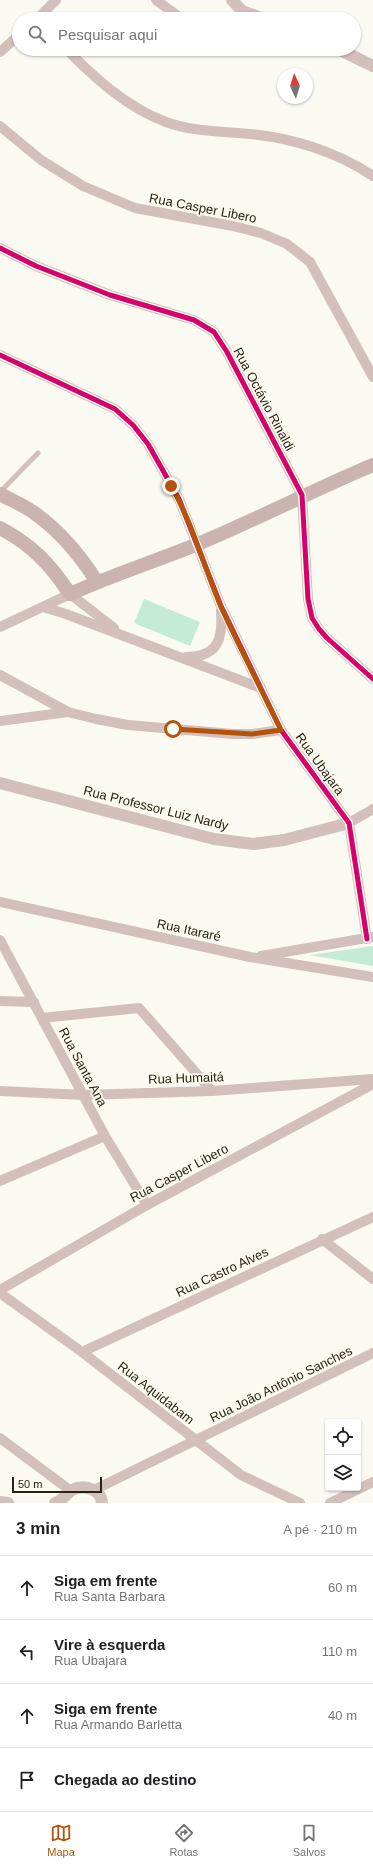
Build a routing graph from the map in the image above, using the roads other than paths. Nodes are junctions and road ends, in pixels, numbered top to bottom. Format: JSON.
{"nodes":[{"id":1,"x":56,"y":0,"type":"edge"},
{"id":2,"x":156,"y":0,"type":"edge"},
{"id":3,"x":232,"y":0,"type":"edge"},
{"id":4,"x":44,"y":12,"type":"edge"},
{"id":5,"x":172,"y":12,"type":"edge"},
{"id":6,"x":245,"y":12,"type":"edge"},
{"id":7,"x":12,"y":41,"type":"edge"},
{"id":8,"x":0,"y":52,"type":"edge"},
{"id":9,"x":73,"y":56,"type":"edge"},
{"id":10,"x":352,"y":56,"type":"edge"},
{"id":11,"x":373,"y":66,"type":"edge"},
{"id":12,"x":0,"y":126,"type":"edge"},
{"id":13,"x":373,"y":176,"type":"edge"},
{"id":14,"x":0,"y":248,"type":"edge"},
{"id":15,"x":0,"y":355,"type":"edge"},
{"id":16,"x":373,"y":377,"type":"edge"},
{"id":17,"x":38,"y":453,"type":"dead end"},
{"id":18,"x":373,"y":465,"type":"edge"},
{"id":19,"x":0,"y":493,"type":"edge"},
{"id":20,"x":302,"y":495,"type":"junction"},
{"id":21,"x":0,"y":528,"type":"edge"},
{"id":22,"x":198,"y":544,"type":"junction"},
{"id":23,"x":97,"y":582,"type":"junction"},
{"id":24,"x":70,"y":594,"type":"junction"},
{"id":25,"x":221,"y":606,"type":"junction"},
{"id":26,"x":43,"y":608,"type":"junction"},
{"id":27,"x":0,"y":627,"type":"edge"},
{"id":28,"x":122,"y":635,"type":"junction"},
{"id":29,"x":180,"y":657,"type":"junction"},
{"id":30,"x":0,"y":675,"type":"edge"},
{"id":31,"x":373,"y":679,"type":"edge"},
{"id":32,"x":261,"y":688,"type":"junction"},
{"id":33,"x":68,"y":712,"type":"junction"},
{"id":34,"x":0,"y":721,"type":"edge"},
{"id":35,"x":281,"y":730,"type":"junction"},
{"id":36,"x":0,"y":783,"type":"edge"},
{"id":37,"x":373,"y":809,"type":"edge"},
{"id":38,"x":349,"y":822,"type":"junction"},
{"id":39,"x":0,"y":902,"type":"edge"},
{"id":40,"x":370,"y":938,"type":"edge"},
{"id":41,"x":0,"y":940,"type":"edge"},
{"id":42,"x":250,"y":957,"type":"junction"},
{"id":43,"x":373,"y":977,"type":"edge"},
{"id":44,"x":0,"y":1001,"type":"edge"},
{"id":45,"x":34,"y":1002,"type":"junction"},
{"id":46,"x":42,"y":1018,"type":"junction"},
{"id":47,"x":373,"y":1079,"type":"edge"},
{"id":48,"x":373,"y":1084,"type":"edge"},
{"id":49,"x":0,"y":1091,"type":"edge"},
{"id":50,"x":212,"y":1091,"type":"junction"},
{"id":51,"x":84,"y":1095,"type":"junction"},
{"id":52,"x":105,"y":1136,"type":"junction"},
{"id":53,"x":0,"y":1181,"type":"edge"},
{"id":54,"x":147,"y":1205,"type":"junction"},
{"id":55,"x":373,"y":1217,"type":"edge"},
{"id":56,"x":322,"y":1239,"type":"junction"},
{"id":57,"x":373,"y":1279,"type":"edge"},
{"id":58,"x":0,"y":1290,"type":"edge"},
{"id":59,"x":0,"y":1293,"type":"edge"},
{"id":60,"x":82,"y":1352,"type":"junction"},
{"id":61,"x":373,"y":1353,"type":"edge"},
{"id":62,"x":0,"y":1438,"type":"edge"},
{"id":63,"x":195,"y":1440,"type":"junction"},
{"id":64,"x":373,"y":1482,"type":"edge"},
{"id":65,"x":94,"y":1490,"type":"junction"},
{"id":66,"x":68,"y":1497,"type":"edge"},
{"id":67,"x":0,"y":1502,"type":"edge"},
{"id":68,"x":8,"y":1503,"type":"edge"},
{"id":69,"x":54,"y":1503,"type":"edge"},
{"id":70,"x":102,"y":1503,"type":"edge"},
{"id":71,"x":300,"y":1503,"type":"edge"},
{"id":72,"x":330,"y":1503,"type":"edge"}],
"edges":[{"from":1,"to":4,"type":"street"},
{"from":2,"to":5,"type":"street"},
{"from":3,"to":6,"type":"street"},
{"from":7,"to":8,"type":"street"},
{"from":9,"to":13,"type":"street"},
{"from":10,"to":11,"type":"street"},
{"from":12,"to":16,"type":"street","name":"Rua Casper Libero"},
{"from":14,"to":20,"type":"street","name":"Rua Octávio Rinaldi"},
{"from":15,"to":22,"type":"street","name":"Rua Ubajara"},
{"from":17,"to":19,"type":"lane"},
{"from":18,"to":20,"type":"main road"},
{"from":19,"to":23,"type":"main road"},
{"from":20,"to":22,"type":"main road"},
{"from":20,"to":31,"type":"street","name":"Rua Octávio Rinaldi"},
{"from":21,"to":24,"type":"main road"},
{"from":22,"to":23,"type":"main road"},
{"from":22,"to":25,"type":"street","name":"Rua Ubajara"},
{"from":23,"to":24,"type":"main road"},
{"from":24,"to":26,"type":"street"},
{"from":24,"to":28,"type":"street"},
{"from":25,"to":29,"type":"street"},
{"from":25,"to":32,"type":"street","name":"Rua Ubajara"},
{"from":26,"to":27,"type":"street"},
{"from":26,"to":28,"type":"street"},
{"from":28,"to":29,"type":"street"},
{"from":29,"to":32,"type":"street"},
{"from":30,"to":33,"type":"street"},
{"from":32,"to":35,"type":"street","name":"Rua Ubajara"},
{"from":33,"to":34,"type":"street"},
{"from":33,"to":35,"type":"street"},
{"from":35,"to":38,"type":"street","name":"Rua Ubajara"},
{"from":36,"to":38,"type":"street","name":"Rua Professor Luiz Nardy"},
{"from":37,"to":38,"type":"street","name":"Rua Professor Luiz Nardy"},
{"from":38,"to":40,"type":"street","name":"Rua Ubajara"},
{"from":39,"to":42,"type":"street","name":"Rua Itararé"},
{"from":40,"to":42,"type":"street"},
{"from":41,"to":45,"type":"street","name":"Rua Santa Ana"},
{"from":42,"to":43,"type":"street","name":"Rua Itararé"},
{"from":44,"to":45,"type":"street"},
{"from":45,"to":46,"type":"street","name":"Rua Santa Ana"},
{"from":46,"to":50,"type":"street"},
{"from":46,"to":51,"type":"street","name":"Rua Santa Ana"},
{"from":47,"to":50,"type":"street","name":"Rua Humaitá"},
{"from":48,"to":54,"type":"street","name":"Rua Casper Libero"},
{"from":49,"to":51,"type":"street","name":"Rua Humaitá"},
{"from":50,"to":51,"type":"street","name":"Rua Humaitá"},
{"from":51,"to":52,"type":"street","name":"Rua Santa Ana"},
{"from":52,"to":53,"type":"street"},
{"from":52,"to":54,"type":"street","name":"Rua Santa Ana"},
{"from":54,"to":58,"type":"street","name":"Rua Casper Libero"},
{"from":55,"to":56,"type":"street","name":"Rua Castro Alves"},
{"from":56,"to":57,"type":"street"},
{"from":56,"to":60,"type":"street","name":"Rua Castro Alves"},
{"from":59,"to":60,"type":"street","name":"Rua Aquidabam"},
{"from":60,"to":63,"type":"street","name":"Rua Aquidabam"},
{"from":61,"to":63,"type":"street","name":"Rua João Antônio Sanches"},
{"from":62,"to":66,"type":"street"},
{"from":63,"to":65,"type":"street","name":"Rua João Antônio Sanches"},
{"from":63,"to":71,"type":"street","name":"Rua Aquidabam"},
{"from":64,"to":72,"type":"street"},
{"from":65,"to":66,"type":"street"},
{"from":65,"to":70,"type":"street"},
{"from":66,"to":69,"type":"street"},
{"from":67,"to":68,"type":"street"}]}
